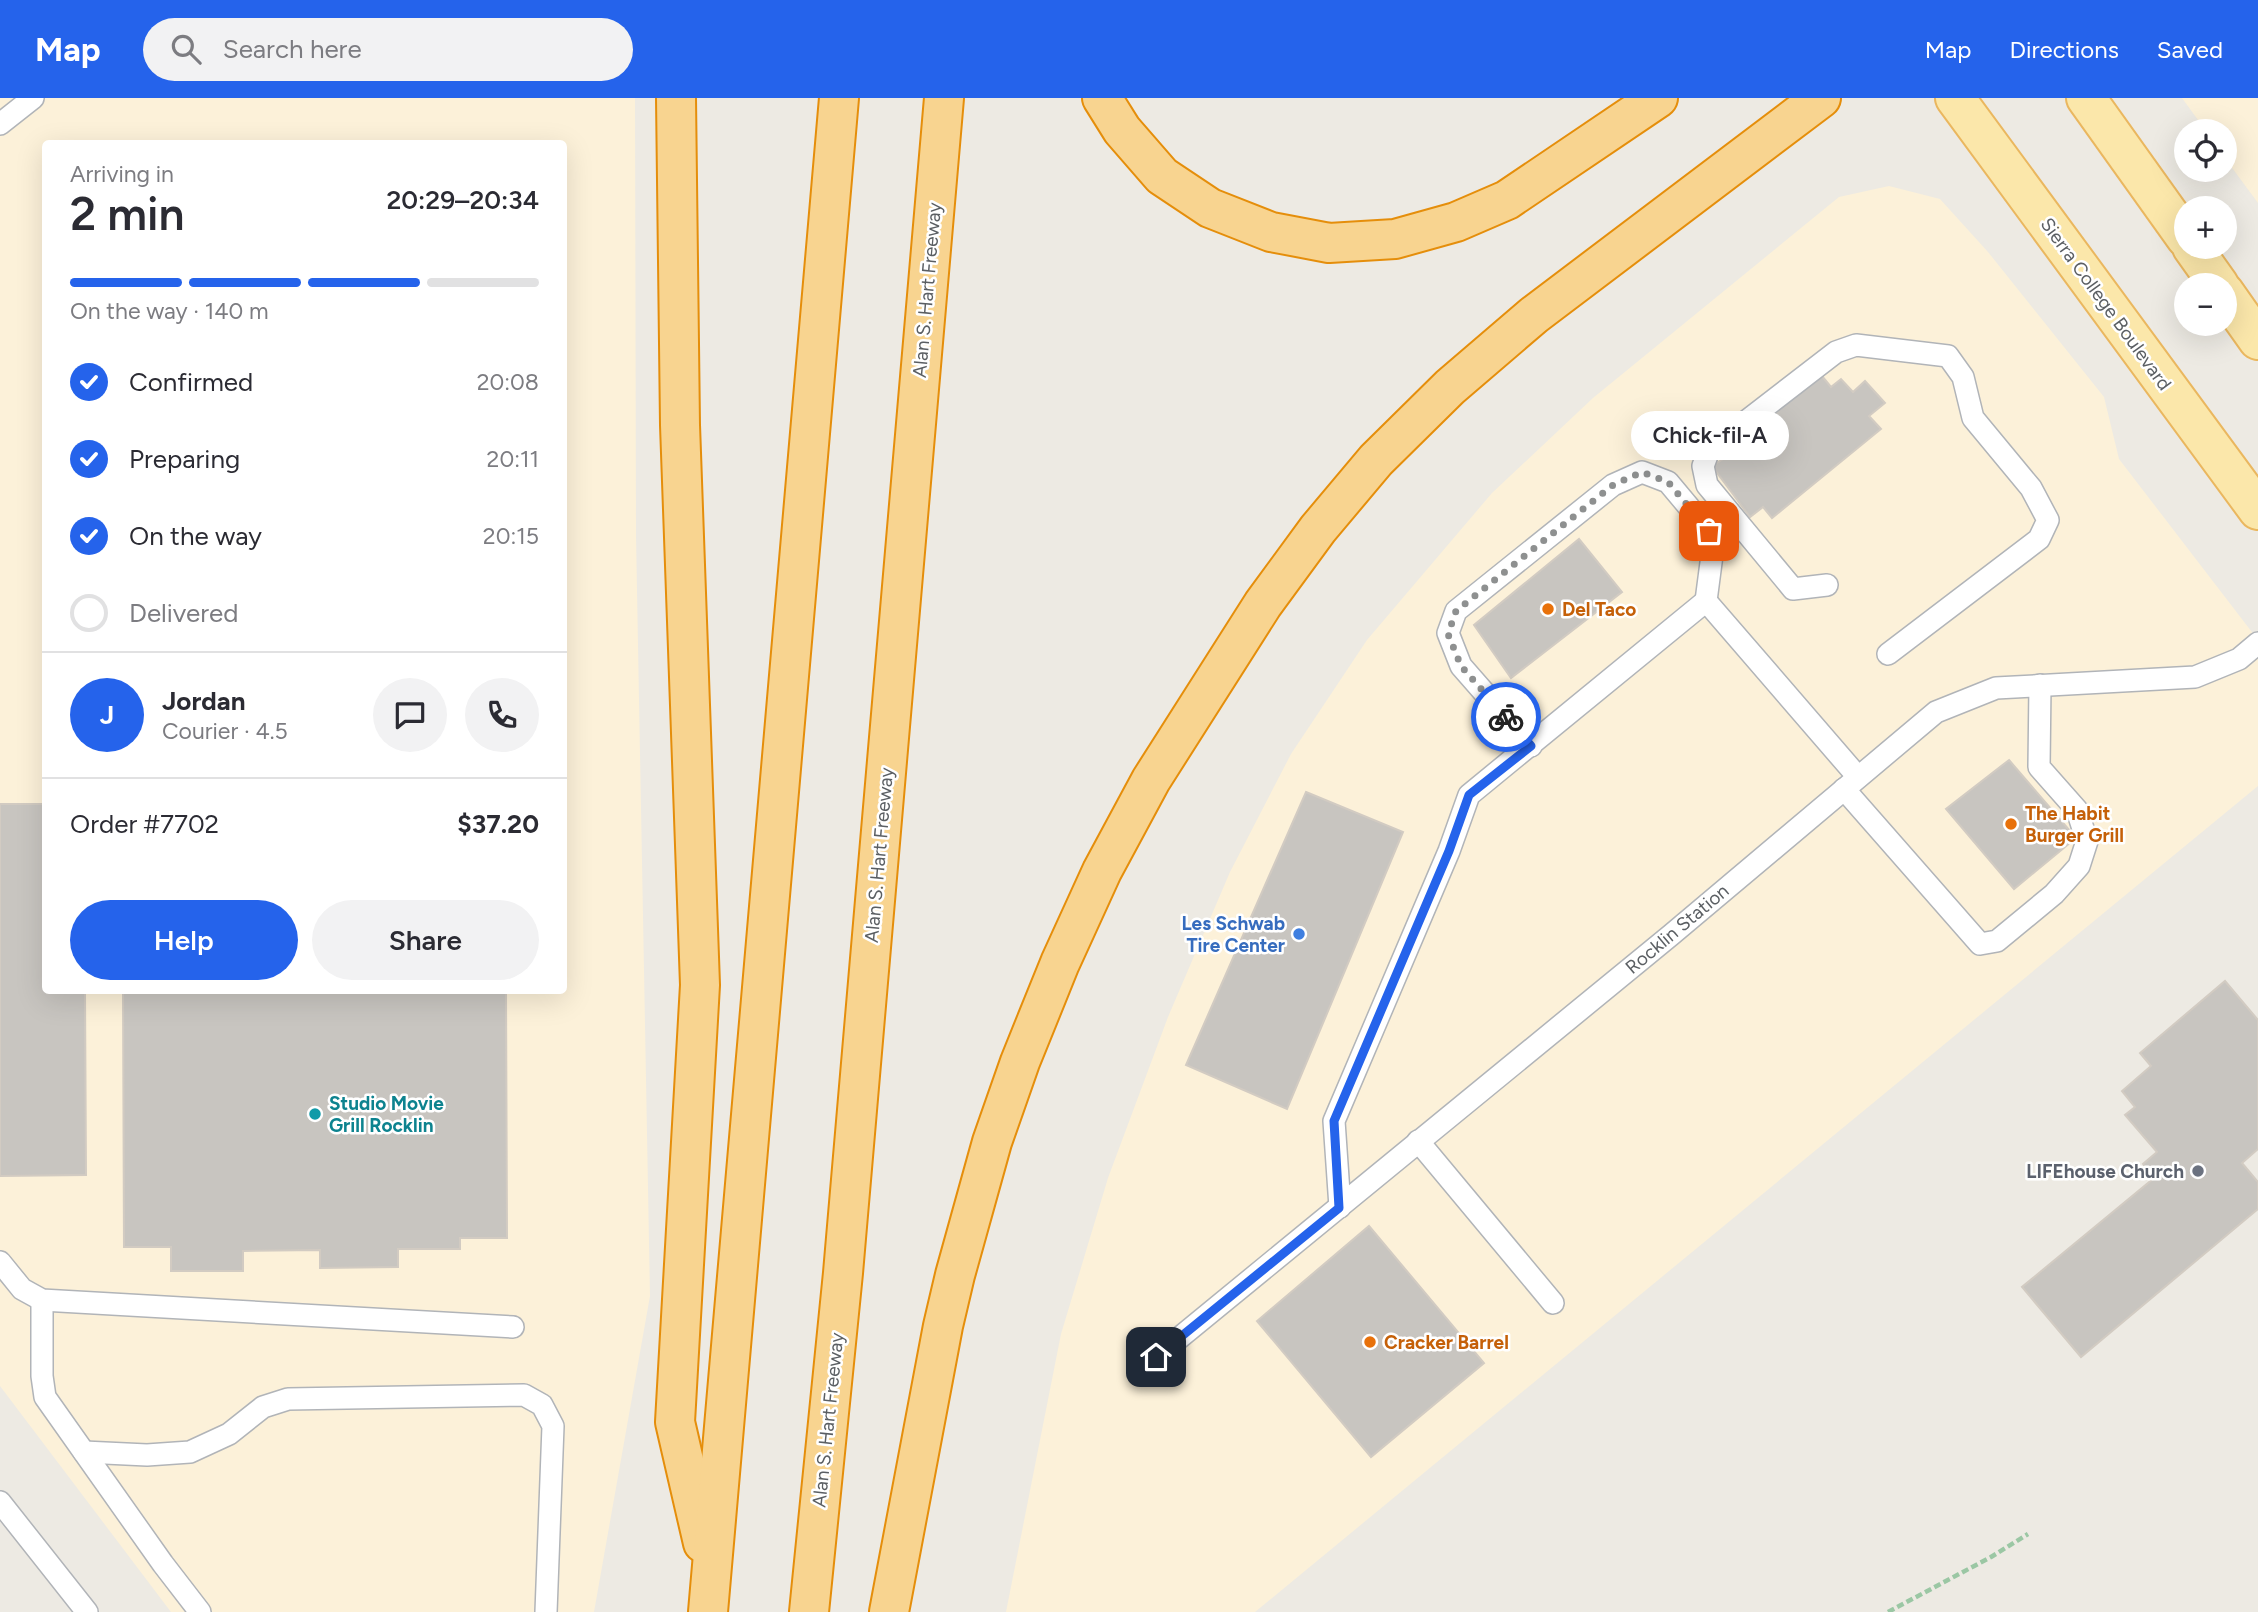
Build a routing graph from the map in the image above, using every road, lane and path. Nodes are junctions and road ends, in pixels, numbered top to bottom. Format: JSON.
{"nodes":[{"id":1,"x":33,"y":98,"type":"edge"},
{"id":2,"x":676,"y":98,"type":"edge"},
{"id":3,"x":839,"y":98,"type":"edge"},
{"id":4,"x":944,"y":98,"type":"edge"},
{"id":5,"x":1102,"y":98,"type":"edge"},
{"id":6,"x":1658,"y":98,"type":"edge"},
{"id":7,"x":1821,"y":98,"type":"edge"},
{"id":8,"x":1955,"y":98,"type":"edge"},
{"id":9,"x":2086,"y":98,"type":"edge"},
{"id":10,"x":1,"y":121,"type":"edge"},
{"id":11,"x":2174,"y":221,"type":"edge"},
{"id":12,"x":2237,"y":310,"type":"edge"},
{"id":13,"x":2258,"y":340,"type":"edge"},
{"id":14,"x":2258,"y":510,"type":"edge"},
{"id":15,"x":1827,"y":585,"type":"dead end"},
{"id":16,"x":1706,"y":601,"type":"junction"},
{"id":17,"x":2258,"y":643,"type":"edge"},
{"id":18,"x":1888,"y":654,"type":"dead end"},
{"id":19,"x":2040,"y":685,"type":"junction"},
{"id":20,"x":1531,"y":746,"type":"junction"},
{"id":21,"x":1851,"y":783,"type":"junction"},
{"id":22,"x":1418,"y":1141,"type":"junction"},
{"id":23,"x":1339,"y":1208,"type":"junction"},
{"id":24,"x":0,"y":1262,"type":"edge"},
{"id":25,"x":42,"y":1300,"type":"junction"},
{"id":26,"x":1553,"y":1303,"type":"dead end"},
{"id":27,"x":513,"y":1327,"type":"dead end"},
{"id":28,"x":1156,"y":1357,"type":"dead end"},
{"id":29,"x":84,"y":1452,"type":"junction"},
{"id":30,"x":0,"y":1502,"type":"edge"},
{"id":31,"x":2028,"y":1534,"type":"dead end"},
{"id":32,"x":710,"y":1596,"type":"edge"},
{"id":33,"x":87,"y":1612,"type":"edge"},
{"id":34,"x":200,"y":1612,"type":"edge"},
{"id":35,"x":547,"y":1612,"type":"edge"},
{"id":36,"x":809,"y":1612,"type":"edge"},
{"id":37,"x":889,"y":1612,"type":"edge"},
{"id":38,"x":1888,"y":1612,"type":"edge"}],
"edges":[{"from":1,"to":10,"type":"lane"},
{"from":2,"to":32,"type":"highway"},
{"from":3,"to":32,"type":"highway"},
{"from":4,"to":36,"type":"highway","name":"Alan S. Hart Freeway"},
{"from":5,"to":6,"type":"highway"},
{"from":7,"to":37,"type":"highway"},
{"from":8,"to":14,"type":"main road","name":"Sierra College Boulevard"},
{"from":9,"to":11,"type":"main road"},
{"from":12,"to":13,"type":"main road"},
{"from":15,"to":18,"type":"lane"},
{"from":16,"to":20,"type":"lane"},
{"from":16,"to":20,"type":"lane"},
{"from":16,"to":21,"type":"lane"},
{"from":17,"to":19,"type":"lane","name":"Rocklin Station"},
{"from":19,"to":21,"type":"lane","name":"Rocklin Station"},
{"from":19,"to":21,"type":"lane"},
{"from":20,"to":23,"type":"lane"},
{"from":21,"to":22,"type":"lane","name":"Rocklin Station"},
{"from":22,"to":23,"type":"lane","name":"Rocklin Station"},
{"from":22,"to":26,"type":"lane"},
{"from":23,"to":28,"type":"lane","name":"Rocklin Station"},
{"from":24,"to":25,"type":"lane"},
{"from":25,"to":27,"type":"lane"},
{"from":25,"to":29,"type":"lane"},
{"from":29,"to":34,"type":"lane"},
{"from":29,"to":35,"type":"lane"},
{"from":30,"to":33,"type":"lane"},
{"from":31,"to":38,"type":"path"}]}
